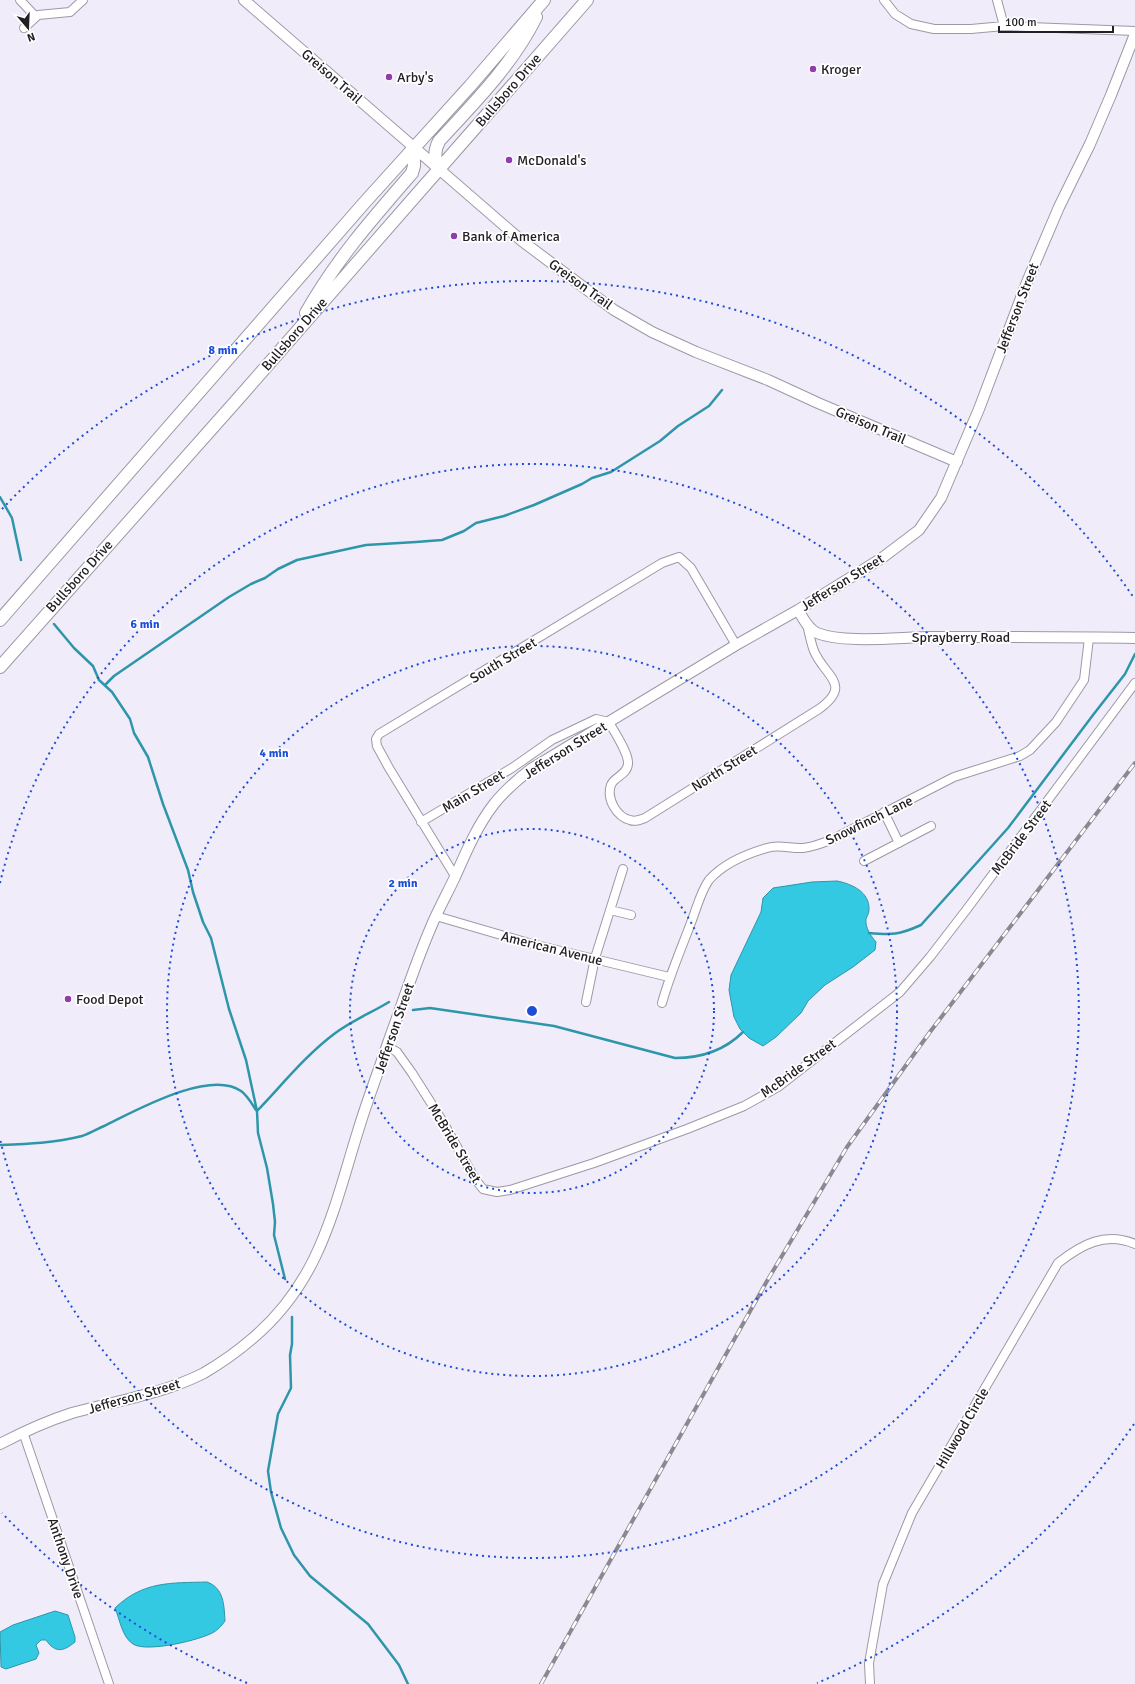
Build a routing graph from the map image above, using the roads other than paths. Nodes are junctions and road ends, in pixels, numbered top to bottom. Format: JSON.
{"nodes":[{"id":1,"x":20,"y":0,"type":"edge"},
{"id":2,"x":83,"y":0,"type":"edge"},
{"id":3,"x":244,"y":0,"type":"edge"},
{"id":4,"x":587,"y":0,"type":"edge"},
{"id":5,"x":884,"y":0,"type":"edge"},
{"id":6,"x":997,"y":0,"type":"edge"},
{"id":7,"x":544,"y":1,"type":"edge"},
{"id":8,"x":36,"y":17,"type":"junction"},
{"id":9,"x":1004,"y":26,"type":"junction"},
{"id":10,"x":24,"y":28,"type":"dead end"},
{"id":11,"x":1135,"y":31,"type":"edge"},
{"id":12,"x":1135,"y":34,"type":"edge"},
{"id":13,"x":414,"y":147,"type":"junction"},
{"id":14,"x":439,"y":169,"type":"junction"},
{"id":15,"x":294,"y":335,"type":"junction"},
{"id":16,"x":957,"y":462,"type":"junction"},
{"id":17,"x":798,"y":610,"type":"junction"},
{"id":18,"x":0,"y":620,"type":"edge"},
{"id":19,"x":807,"y":624,"type":"junction"},
{"id":20,"x":1089,"y":638,"type":"junction"},
{"id":21,"x":1135,"y":638,"type":"edge"},
{"id":22,"x":736,"y":645,"type":"junction"},
{"id":23,"x":0,"y":667,"type":"edge"},
{"id":24,"x":1135,"y":683,"type":"edge"},
{"id":25,"x":609,"y":722,"type":"junction"},
{"id":26,"x":884,"y":812,"type":"junction"},
{"id":27,"x":421,"y":822,"type":"junction"},
{"id":28,"x":930,"y":826,"type":"dead end"},
{"id":29,"x":899,"y":843,"type":"junction"},
{"id":30,"x":864,"y":861,"type":"dead end"},
{"id":31,"x":624,"y":869,"type":"dead end"},
{"id":32,"x":455,"y":876,"type":"junction"},
{"id":33,"x":610,"y":910,"type":"junction"},
{"id":34,"x":631,"y":915,"type":"dead end"},
{"id":35,"x":436,"y":916,"type":"junction"},
{"id":36,"x":595,"y":958,"type":"junction"},
{"id":37,"x":669,"y":977,"type":"junction"},
{"id":38,"x":586,"y":1002,"type":"dead end"},
{"id":39,"x":662,"y":1003,"type":"dead end"},
{"id":40,"x":388,"y":1046,"type":"junction"},
{"id":41,"x":1135,"y":1244,"type":"edge"},
{"id":42,"x":23,"y":1432,"type":"junction"},
{"id":43,"x":0,"y":1444,"type":"edge"},
{"id":44,"x":109,"y":1684,"type":"edge"},
{"id":45,"x":870,"y":1684,"type":"edge"}],
"edges":[{"from":1,"to":8,"type":"street"},
{"from":2,"to":8,"type":"street"},
{"from":3,"to":13,"type":"street","name":"Greison Trail"},
{"from":4,"to":14,"type":"main road","name":"Bullsboro Drive"},
{"from":5,"to":9,"type":"street"},
{"from":6,"to":9,"type":"street"},
{"from":7,"to":13,"type":"main road"},
{"from":7,"to":14,"type":"main road"},
{"from":8,"to":10,"type":"street"},
{"from":9,"to":11,"type":"street"},
{"from":12,"to":16,"type":"street","name":"Jefferson Street"},
{"from":13,"to":14,"type":"street","name":"Greison Trail"},
{"from":13,"to":15,"type":"main road"},
{"from":13,"to":18,"type":"main road"},
{"from":14,"to":15,"type":"main road","name":"Bullsboro Drive"},
{"from":14,"to":16,"type":"street","name":"Greison Trail"},
{"from":15,"to":23,"type":"main road","name":"Bullsboro Drive"},
{"from":16,"to":17,"type":"street","name":"Jefferson Street"},
{"from":17,"to":19,"type":"street","name":"Sprayberry Road"},
{"from":17,"to":22,"type":"street","name":"Jefferson Street"},
{"from":19,"to":20,"type":"street","name":"Sprayberry Road"},
{"from":19,"to":25,"type":"street","name":"North Street"},
{"from":20,"to":21,"type":"street","name":"Sprayberry Road"},
{"from":20,"to":26,"type":"street","name":"Snowfinch Lane"},
{"from":22,"to":25,"type":"street","name":"Jefferson Street"},
{"from":22,"to":27,"type":"street","name":"South Street"},
{"from":24,"to":40,"type":"street","name":"McBride Street"},
{"from":25,"to":27,"type":"street","name":"Main Street"},
{"from":25,"to":32,"type":"street","name":"Jefferson Street"},
{"from":26,"to":29,"type":"street"},
{"from":26,"to":37,"type":"street","name":"Snowfinch Lane"},
{"from":27,"to":32,"type":"street","name":"South Street"},
{"from":28,"to":29,"type":"street"},
{"from":29,"to":30,"type":"street"},
{"from":31,"to":33,"type":"street"},
{"from":32,"to":35,"type":"street","name":"Jefferson Street"},
{"from":33,"to":34,"type":"street"},
{"from":33,"to":36,"type":"street"},
{"from":35,"to":36,"type":"street","name":"American Avenue"},
{"from":35,"to":40,"type":"street","name":"Jefferson Street"},
{"from":36,"to":37,"type":"street","name":"American Avenue"},
{"from":36,"to":38,"type":"street"},
{"from":37,"to":39,"type":"street","name":"Snowfinch Lane"},
{"from":40,"to":42,"type":"street","name":"Jefferson Street"},
{"from":41,"to":45,"type":"street","name":"Hillwood Circle"},
{"from":42,"to":43,"type":"street","name":"Jefferson Street"},
{"from":42,"to":44,"type":"street","name":"Anthony Drive"}]}
